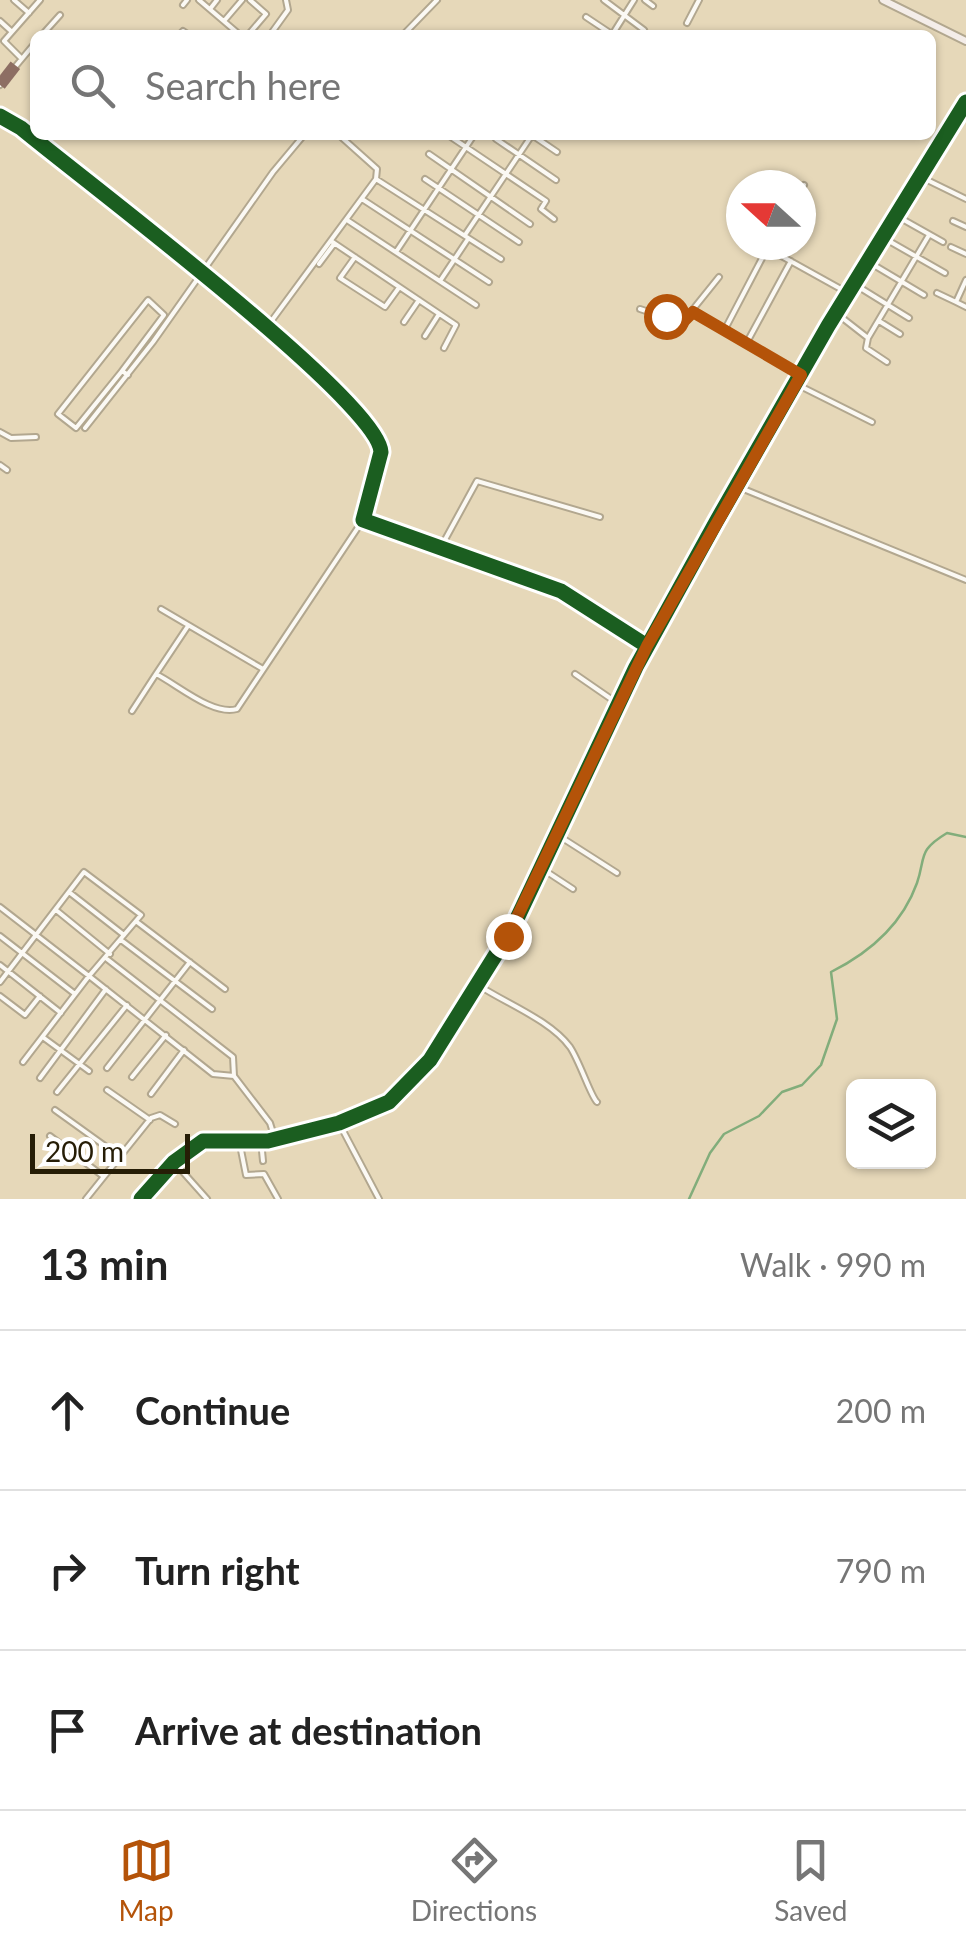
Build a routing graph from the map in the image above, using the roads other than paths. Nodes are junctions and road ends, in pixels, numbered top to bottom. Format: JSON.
{"nodes":[{"id":1,"x":14,"y":0,"type":"edge"},
{"id":2,"x":40,"y":0,"type":"edge"},
{"id":3,"x":199,"y":0,"type":"edge"},
{"id":4,"x":218,"y":0,"type":"edge"},
{"id":5,"x":242,"y":0,"type":"edge"},
{"id":6,"x":250,"y":0,"type":"edge"},
{"id":7,"x":286,"y":0,"type":"edge"},
{"id":8,"x":437,"y":0,"type":"edge"},
{"id":9,"x":604,"y":0,"type":"edge"},
{"id":10,"x":634,"y":0,"type":"edge"},
{"id":11,"x":645,"y":0,"type":"edge"},
{"id":12,"x":700,"y":0,"type":"edge"},
{"id":13,"x":882,"y":0,"type":"edge"},
{"id":14,"x":653,"y":6,"type":"dead end"},
{"id":15,"x":210,"y":9,"type":"junction"},
{"id":16,"x":29,"y":13,"type":"junction"},
{"id":17,"x":266,"y":14,"type":"junction"},
{"id":18,"x":60,"y":15,"type":"dead end"},
{"id":19,"x":625,"y":15,"type":"junction"},
{"id":20,"x":586,"y":16,"type":"dead end"},
{"id":21,"x":272,"y":19,"type":"dead end"},
{"id":22,"x":0,"y":21,"type":"edge"},
{"id":23,"x":224,"y":21,"type":"junction"},
{"id":24,"x":687,"y":23,"type":"dead end"},
{"id":25,"x":46,"y":30,"type":"edge"},
{"id":26,"x":234,"y":30,"type":"edge"},
{"id":27,"x":252,"y":30,"type":"edge"},
{"id":28,"x":274,"y":30,"type":"edge"},
{"id":29,"x":408,"y":30,"type":"edge"},
{"id":30,"x":605,"y":30,"type":"edge"},
{"id":31,"x":615,"y":30,"type":"edge"},
{"id":32,"x":644,"y":30,"type":"dead end"},
{"id":33,"x":11,"y":31,"type":"junction"},
{"id":34,"x":966,"y":40,"type":"edge"},
{"id":35,"x":30,"y":48,"type":"edge"},
{"id":36,"x":21,"y":58,"type":"junction"},
{"id":37,"x":0,"y":85,"type":"edge"},
{"id":38,"x":966,"y":102,"type":"edge"},
{"id":39,"x":0,"y":116,"type":"edge"},
{"id":40,"x":30,"y":135,"type":"edge"},
{"id":41,"x":36,"y":140,"type":"edge"},
{"id":42,"x":300,"y":140,"type":"edge"},
{"id":43,"x":346,"y":140,"type":"edge"},
{"id":44,"x":455,"y":140,"type":"edge"},
{"id":45,"x":471,"y":140,"type":"edge"},
{"id":46,"x":496,"y":140,"type":"edge"},
{"id":47,"x":528,"y":140,"type":"edge"},
{"id":48,"x":539,"y":140,"type":"edge"},
{"id":49,"x":466,"y":148,"type":"junction"},
{"id":50,"x":557,"y":152,"type":"dead end"},
{"id":51,"x":429,"y":154,"type":"dead end"},
{"id":52,"x":518,"y":155,"type":"junction"},
{"id":53,"x":451,"y":169,"type":"junction"},
{"id":54,"x":505,"y":175,"type":"junction"},
{"id":55,"x":919,"y":176,"type":"junction"},
{"id":56,"x":376,"y":180,"type":"junction"},
{"id":57,"x":425,"y":180,"type":"dead end"},
{"id":58,"x":556,"y":180,"type":"dead end"},
{"id":59,"x":439,"y":187,"type":"junction"},
{"id":60,"x":490,"y":197,"type":"junction"},
{"id":61,"x":362,"y":199,"type":"junction"},
{"id":62,"x":966,"y":200,"type":"edge"},
{"id":63,"x":424,"y":210,"type":"junction"},
{"id":64,"x":478,"y":215,"type":"junction"},
{"id":65,"x":894,"y":215,"type":"junction"},
{"id":66,"x":554,"y":218,"type":"dead end"},
{"id":67,"x":347,"y":220,"type":"junction"},
{"id":68,"x":953,"y":221,"type":"dead end"},
{"id":69,"x":530,"y":224,"type":"dead end"},
{"id":70,"x":966,"y":227,"type":"edge"},
{"id":71,"x":410,"y":230,"type":"junction"},
{"id":72,"x":929,"y":235,"type":"junction"},
{"id":73,"x":466,"y":237,"type":"junction"},
{"id":74,"x":882,"y":237,"type":"junction"},
{"id":75,"x":519,"y":242,"type":"dead end"},
{"id":76,"x":944,"y":242,"type":"dead end"},
{"id":77,"x":333,"y":243,"type":"junction"},
{"id":78,"x":951,"y":248,"type":"dead end"},
{"id":79,"x":396,"y":252,"type":"junction"},
{"id":80,"x":966,"y":254,"type":"edge"},
{"id":81,"x":354,"y":257,"type":"junction"},
{"id":82,"x":916,"y":257,"type":"junction"},
{"id":83,"x":501,"y":259,"type":"dead end"},
{"id":84,"x":454,"y":260,"type":"junction"},
{"id":85,"x":761,"y":260,"type":"edge"},
{"id":86,"x":791,"y":261,"type":"joint"},
{"id":87,"x":867,"y":261,"type":"junction"},
{"id":88,"x":319,"y":264,"type":"dead end"},
{"id":89,"x":945,"y":273,"type":"dead end"},
{"id":90,"x":202,"y":274,"type":"junction"},
{"id":91,"x":719,"y":277,"type":"dead end"},
{"id":92,"x":966,"y":280,"type":"edge"},
{"id":93,"x":440,"y":281,"type":"junction"},
{"id":94,"x":902,"y":281,"type":"junction"},
{"id":95,"x":489,"y":282,"type":"dead end"},
{"id":96,"x":854,"y":284,"type":"junction"},
{"id":97,"x":399,"y":287,"type":"junction"},
{"id":98,"x":848,"y":294,"type":"junction"},
{"id":99,"x":924,"y":294,"type":"dead end"},
{"id":100,"x":937,"y":294,"type":"dead end"},
{"id":101,"x":418,"y":300,"type":"junction"},
{"id":102,"x":956,"y":302,"type":"junction"},
{"id":103,"x":476,"y":304,"type":"dead end"},
{"id":104,"x":888,"y":305,"type":"junction"},
{"id":105,"x":966,"y":307,"type":"edge"},
{"id":106,"x":640,"y":309,"type":"dead end"},
{"id":107,"x":693,"y":312,"type":"junction"},
{"id":108,"x":836,"y":313,"type":"junction"},
{"id":109,"x":439,"y":314,"type":"junction"},
{"id":110,"x":909,"y":318,"type":"dead end"},
{"id":111,"x":879,"y":320,"type":"junction"},
{"id":112,"x":404,"y":322,"type":"dead end"},
{"id":113,"x":267,"y":328,"type":"junction"},
{"id":114,"x":724,"y":331,"type":"junction"},
{"id":115,"x":900,"y":334,"type":"dead end"},
{"id":116,"x":425,"y":336,"type":"dead end"},
{"id":117,"x":868,"y":338,"type":"junction"},
{"id":118,"x":746,"y":344,"type":"junction"},
{"id":119,"x":444,"y":348,"type":"dead end"},
{"id":120,"x":888,"y":362,"type":"dead end"},
{"id":121,"x":125,"y":373,"type":"junction"},
{"id":122,"x":801,"y":375,"type":"junction"},
{"id":123,"x":796,"y":384,"type":"junction"},
{"id":124,"x":872,"y":422,"type":"dead end"},
{"id":125,"x":85,"y":428,"type":"dead end"},
{"id":126,"x":0,"y":432,"type":"edge"},
{"id":127,"x":36,"y":437,"type":"dead end"},
{"id":128,"x":0,"y":466,"type":"edge"},
{"id":129,"x":6,"y":470,"type":"dead end"},
{"id":130,"x":736,"y":486,"type":"junction"},
{"id":131,"x":600,"y":516,"type":"dead end"},
{"id":132,"x":362,"y":520,"type":"junction"},
{"id":133,"x":440,"y":548,"type":"junction"},
{"id":134,"x":966,"y":580,"type":"edge"},
{"id":135,"x":161,"y":609,"type":"dead end"},
{"id":136,"x":188,"y":626,"type":"junction"},
{"id":137,"x":647,"y":646,"type":"junction"},
{"id":138,"x":263,"y":669,"type":"junction"},
{"id":139,"x":156,"y":674,"type":"junction"},
{"id":140,"x":576,"y":674,"type":"dead end"},
{"id":141,"x":619,"y":704,"type":"junction"},
{"id":142,"x":132,"y":711,"type":"dead end"},
{"id":143,"x":556,"y":834,"type":"junction"},
{"id":144,"x":541,"y":868,"type":"junction"},
{"id":145,"x":617,"y":873,"type":"dead end"},
{"id":146,"x":573,"y":889,"type":"dead end"},
{"id":147,"x":68,"y":892,"type":"junction"},
{"id":148,"x":0,"y":907,"type":"edge"},
{"id":149,"x":56,"y":910,"type":"junction"},
{"id":150,"x":136,"y":920,"type":"junction"},
{"id":151,"x":0,"y":936,"type":"edge"},
{"id":152,"x":37,"y":936,"type":"junction"},
{"id":153,"x":123,"y":938,"type":"junction"},
{"id":154,"x":22,"y":953,"type":"junction"},
{"id":155,"x":108,"y":956,"type":"junction"},
{"id":156,"x":190,"y":962,"type":"junction"},
{"id":157,"x":0,"y":965,"type":"edge"},
{"id":158,"x":8,"y":972,"type":"junction"},
{"id":159,"x":88,"y":976,"type":"junction"},
{"id":160,"x":0,"y":982,"type":"edge"},
{"id":161,"x":176,"y":982,"type":"junction"},
{"id":162,"x":478,"y":985,"type":"junction"},
{"id":163,"x":225,"y":988,"type":"dead end"},
{"id":164,"x":106,"y":989,"type":"junction"},
{"id":165,"x":75,"y":994,"type":"junction"},
{"id":166,"x":0,"y":996,"type":"edge"},
{"id":167,"x":40,"y":996,"type":"junction"},
{"id":168,"x":161,"y":1000,"type":"junction"},
{"id":169,"x":127,"y":1005,"type":"junction"},
{"id":170,"x":212,"y":1009,"type":"dead end"},
{"id":171,"x":61,"y":1013,"type":"junction"},
{"id":172,"x":147,"y":1019,"type":"junction"},
{"id":173,"x":166,"y":1035,"type":"junction"},
{"id":174,"x":43,"y":1037,"type":"junction"},
{"id":175,"x":61,"y":1050,"type":"junction"},
{"id":176,"x":184,"y":1050,"type":"junction"},
{"id":177,"x":23,"y":1062,"type":"dead end"},
{"id":178,"x":80,"y":1064,"type":"junction"},
{"id":179,"x":107,"y":1068,"type":"dead end"},
{"id":180,"x":89,"y":1070,"type":"dead end"},
{"id":181,"x":234,"y":1076,"type":"junction"},
{"id":182,"x":132,"y":1077,"type":"dead end"},
{"id":183,"x":40,"y":1078,"type":"dead end"},
{"id":184,"x":107,"y":1090,"type":"dead end"},
{"id":185,"x":58,"y":1092,"type":"dead end"},
{"id":186,"x":151,"y":1094,"type":"dead end"},
{"id":187,"x":597,"y":1102,"type":"dead end"},
{"id":188,"x":55,"y":1110,"type":"dead end"},
{"id":189,"x":150,"y":1120,"type":"junction"},
{"id":190,"x":339,"y":1123,"type":"junction"},
{"id":191,"x":175,"y":1124,"type":"dead end"},
{"id":192,"x":50,"y":1136,"type":"dead end"},
{"id":193,"x":239,"y":1140,"type":"junction"},
{"id":194,"x":260,"y":1140,"type":"junction"},
{"id":195,"x":275,"y":1140,"type":"junction"},
{"id":196,"x":118,"y":1156,"type":"junction"},
{"id":197,"x":263,"y":1160,"type":"dead end"},
{"id":198,"x":174,"y":1162,"type":"junction"},
{"id":199,"x":103,"y":1176,"type":"junction"},
{"id":200,"x":86,"y":1199,"type":"edge"},
{"id":201,"x":140,"y":1199,"type":"edge"},
{"id":202,"x":207,"y":1199,"type":"edge"},
{"id":203,"x":278,"y":1199,"type":"edge"},
{"id":204,"x":379,"y":1199,"type":"edge"}],
"edges":[{"from":1,"to":16,"type":"street"},
{"from":2,"to":16,"type":"street"},
{"from":3,"to":15,"type":"street"},
{"from":4,"to":15,"type":"street"},
{"from":5,"to":23,"type":"street"},
{"from":6,"to":17,"type":"street"},
{"from":7,"to":28,"type":"street"},
{"from":8,"to":29,"type":"street"},
{"from":9,"to":19,"type":"street"},
{"from":10,"to":19,"type":"street"},
{"from":11,"to":14,"type":"street"},
{"from":12,"to":24,"type":"street"},
{"from":13,"to":34,"type":"main road"},
{"from":15,"to":23,"type":"street"},
{"from":16,"to":33,"type":"street"},
{"from":17,"to":21,"type":"street"},
{"from":17,"to":27,"type":"street"},
{"from":18,"to":25,"type":"street"},
{"from":19,"to":31,"type":"street"},
{"from":19,"to":32,"type":"street"},
{"from":20,"to":30,"type":"street"},
{"from":22,"to":33,"type":"street"},
{"from":23,"to":26,"type":"street"},
{"from":33,"to":36,"type":"street"},
{"from":35,"to":36,"type":"street"},
{"from":36,"to":37,"type":"street"},
{"from":38,"to":55,"type":"street"},
{"from":39,"to":40,"type":"street"},
{"from":41,"to":90,"type":"street"},
{"from":42,"to":90,"type":"street"},
{"from":43,"to":56,"type":"street"},
{"from":44,"to":49,"type":"street"},
{"from":45,"to":49,"type":"street"},
{"from":46,"to":52,"type":"street"},
{"from":47,"to":52,"type":"street"},
{"from":48,"to":50,"type":"street"},
{"from":49,"to":53,"type":"street"},
{"from":49,"to":54,"type":"street"},
{"from":51,"to":53,"type":"street"},
{"from":52,"to":54,"type":"street"},
{"from":52,"to":58,"type":"street"},
{"from":53,"to":59,"type":"street"},
{"from":53,"to":60,"type":"street"},
{"from":54,"to":60,"type":"street"},
{"from":54,"to":66,"type":"street"},
{"from":55,"to":62,"type":"street"},
{"from":55,"to":65,"type":"street"},
{"from":56,"to":61,"type":"street"},
{"from":56,"to":63,"type":"street"},
{"from":57,"to":59,"type":"street"},
{"from":59,"to":63,"type":"street"},
{"from":59,"to":64,"type":"street"},
{"from":60,"to":64,"type":"street"},
{"from":60,"to":69,"type":"street"},
{"from":61,"to":67,"type":"street"},
{"from":61,"to":71,"type":"street"},
{"from":63,"to":71,"type":"street"},
{"from":63,"to":73,"type":"street"},
{"from":64,"to":73,"type":"street"},
{"from":64,"to":75,"type":"street"},
{"from":65,"to":72,"type":"street"},
{"from":65,"to":74,"type":"street"},
{"from":67,"to":77,"type":"street"},
{"from":67,"to":79,"type":"street"},
{"from":68,"to":70,"type":"street"},
{"from":71,"to":79,"type":"street"},
{"from":71,"to":84,"type":"street"},
{"from":72,"to":76,"type":"street"},
{"from":72,"to":82,"type":"street"},
{"from":73,"to":83,"type":"street"},
{"from":73,"to":84,"type":"street"},
{"from":74,"to":82,"type":"street"},
{"from":74,"to":87,"type":"street"},
{"from":77,"to":81,"type":"street"},
{"from":77,"to":88,"type":"street"},
{"from":77,"to":113,"type":"street"},
{"from":78,"to":80,"type":"street"},
{"from":79,"to":93,"type":"street"},
{"from":81,"to":97,"type":"street"},
{"from":81,"to":97,"type":"street"},
{"from":82,"to":89,"type":"street"},
{"from":82,"to":94,"type":"street"},
{"from":84,"to":93,"type":"street"},
{"from":84,"to":95,"type":"street"},
{"from":85,"to":114,"type":"street"},
{"from":86,"to":98,"type":"street"},
{"from":86,"to":118,"type":"street"},
{"from":87,"to":94,"type":"street"},
{"from":87,"to":96,"type":"street"},
{"from":90,"to":113,"type":"street"},
{"from":90,"to":121,"type":"street"},
{"from":91,"to":107,"type":"street"},
{"from":92,"to":102,"type":"street"},
{"from":93,"to":103,"type":"street"},
{"from":94,"to":99,"type":"street"},
{"from":94,"to":104,"type":"street"},
{"from":96,"to":98,"type":"street"},
{"from":96,"to":104,"type":"street"},
{"from":97,"to":101,"type":"street"},
{"from":98,"to":108,"type":"street"},
{"from":100,"to":102,"type":"street"},
{"from":101,"to":109,"type":"street"},
{"from":101,"to":112,"type":"street"},
{"from":102,"to":105,"type":"street"},
{"from":104,"to":110,"type":"street"},
{"from":104,"to":111,"type":"street"},
{"from":106,"to":107,"type":"street"},
{"from":107,"to":114,"type":"street"},
{"from":108,"to":117,"type":"street"},
{"from":108,"to":122,"type":"street"},
{"from":109,"to":116,"type":"street"},
{"from":109,"to":119,"type":"street"},
{"from":111,"to":115,"type":"street"},
{"from":111,"to":117,"type":"street"},
{"from":113,"to":132,"type":"street"},
{"from":114,"to":118,"type":"street"},
{"from":117,"to":120,"type":"street"},
{"from":118,"to":122,"type":"street"},
{"from":121,"to":121,"type":"street"},
{"from":121,"to":125,"type":"street"},
{"from":122,"to":123,"type":"street"},
{"from":123,"to":124,"type":"street"},
{"from":123,"to":130,"type":"street"},
{"from":126,"to":127,"type":"street"},
{"from":128,"to":129,"type":"street"},
{"from":130,"to":134,"type":"street"},
{"from":130,"to":137,"type":"street"},
{"from":131,"to":133,"type":"street"},
{"from":132,"to":133,"type":"street"},
{"from":132,"to":138,"type":"street"},
{"from":133,"to":137,"type":"street"},
{"from":135,"to":136,"type":"street"},
{"from":136,"to":138,"type":"street"},
{"from":136,"to":139,"type":"street"},
{"from":137,"to":141,"type":"street"},
{"from":138,"to":139,"type":"street"},
{"from":139,"to":142,"type":"street"},
{"from":140,"to":141,"type":"street"},
{"from":141,"to":143,"type":"street"},
{"from":143,"to":144,"type":"street"},
{"from":143,"to":145,"type":"street"},
{"from":144,"to":146,"type":"street"},
{"from":144,"to":162,"type":"street"},
{"from":147,"to":149,"type":"street"},
{"from":147,"to":150,"type":"street"},
{"from":147,"to":153,"type":"street"},
{"from":148,"to":152,"type":"street"},
{"from":149,"to":152,"type":"street"},
{"from":149,"to":155,"type":"street"},
{"from":150,"to":153,"type":"street"},
{"from":150,"to":156,"type":"street"},
{"from":151,"to":154,"type":"street"},
{"from":152,"to":154,"type":"street"},
{"from":152,"to":159,"type":"street"},
{"from":153,"to":155,"type":"street"},
{"from":153,"to":161,"type":"street"},
{"from":154,"to":158,"type":"street"},
{"from":154,"to":165,"type":"street"},
{"from":155,"to":159,"type":"street"},
{"from":155,"to":168,"type":"street"},
{"from":156,"to":161,"type":"street"},
{"from":156,"to":163,"type":"street"},
{"from":157,"to":158,"type":"street"},
{"from":158,"to":160,"type":"street"},
{"from":158,"to":167,"type":"street"},
{"from":159,"to":164,"type":"street"},
{"from":159,"to":165,"type":"street"},
{"from":161,"to":168,"type":"street"},
{"from":161,"to":170,"type":"street"},
{"from":162,"to":187,"type":"street"},
{"from":162,"to":190,"type":"street"},
{"from":164,"to":169,"type":"street"},
{"from":164,"to":175,"type":"street"},
{"from":165,"to":171,"type":"street"},
{"from":166,"to":167,"type":"street"},
{"from":167,"to":171,"type":"street"},
{"from":168,"to":172,"type":"street"},
{"from":168,"to":181,"type":"street"},
{"from":169,"to":172,"type":"street"},
{"from":169,"to":178,"type":"street"},
{"from":171,"to":174,"type":"street"},
{"from":172,"to":173,"type":"street"},
{"from":172,"to":179,"type":"street"},
{"from":173,"to":176,"type":"street"},
{"from":173,"to":182,"type":"street"},
{"from":174,"to":175,"type":"street"},
{"from":174,"to":177,"type":"street"},
{"from":175,"to":178,"type":"street"},
{"from":175,"to":183,"type":"street"},
{"from":176,"to":181,"type":"street"},
{"from":176,"to":186,"type":"street"},
{"from":178,"to":180,"type":"street"},
{"from":178,"to":185,"type":"street"},
{"from":181,"to":195,"type":"street"},
{"from":184,"to":189,"type":"street"},
{"from":188,"to":196,"type":"street"},
{"from":189,"to":191,"type":"street"},
{"from":189,"to":196,"type":"street"},
{"from":190,"to":195,"type":"street"},
{"from":190,"to":204,"type":"street"},
{"from":192,"to":199,"type":"street"},
{"from":193,"to":194,"type":"street"},
{"from":193,"to":198,"type":"street"},
{"from":193,"to":203,"type":"street"},
{"from":194,"to":195,"type":"street"},
{"from":194,"to":197,"type":"street"},
{"from":196,"to":199,"type":"street"},
{"from":198,"to":201,"type":"street"},
{"from":198,"to":202,"type":"street"},
{"from":199,"to":200,"type":"street"}]}
